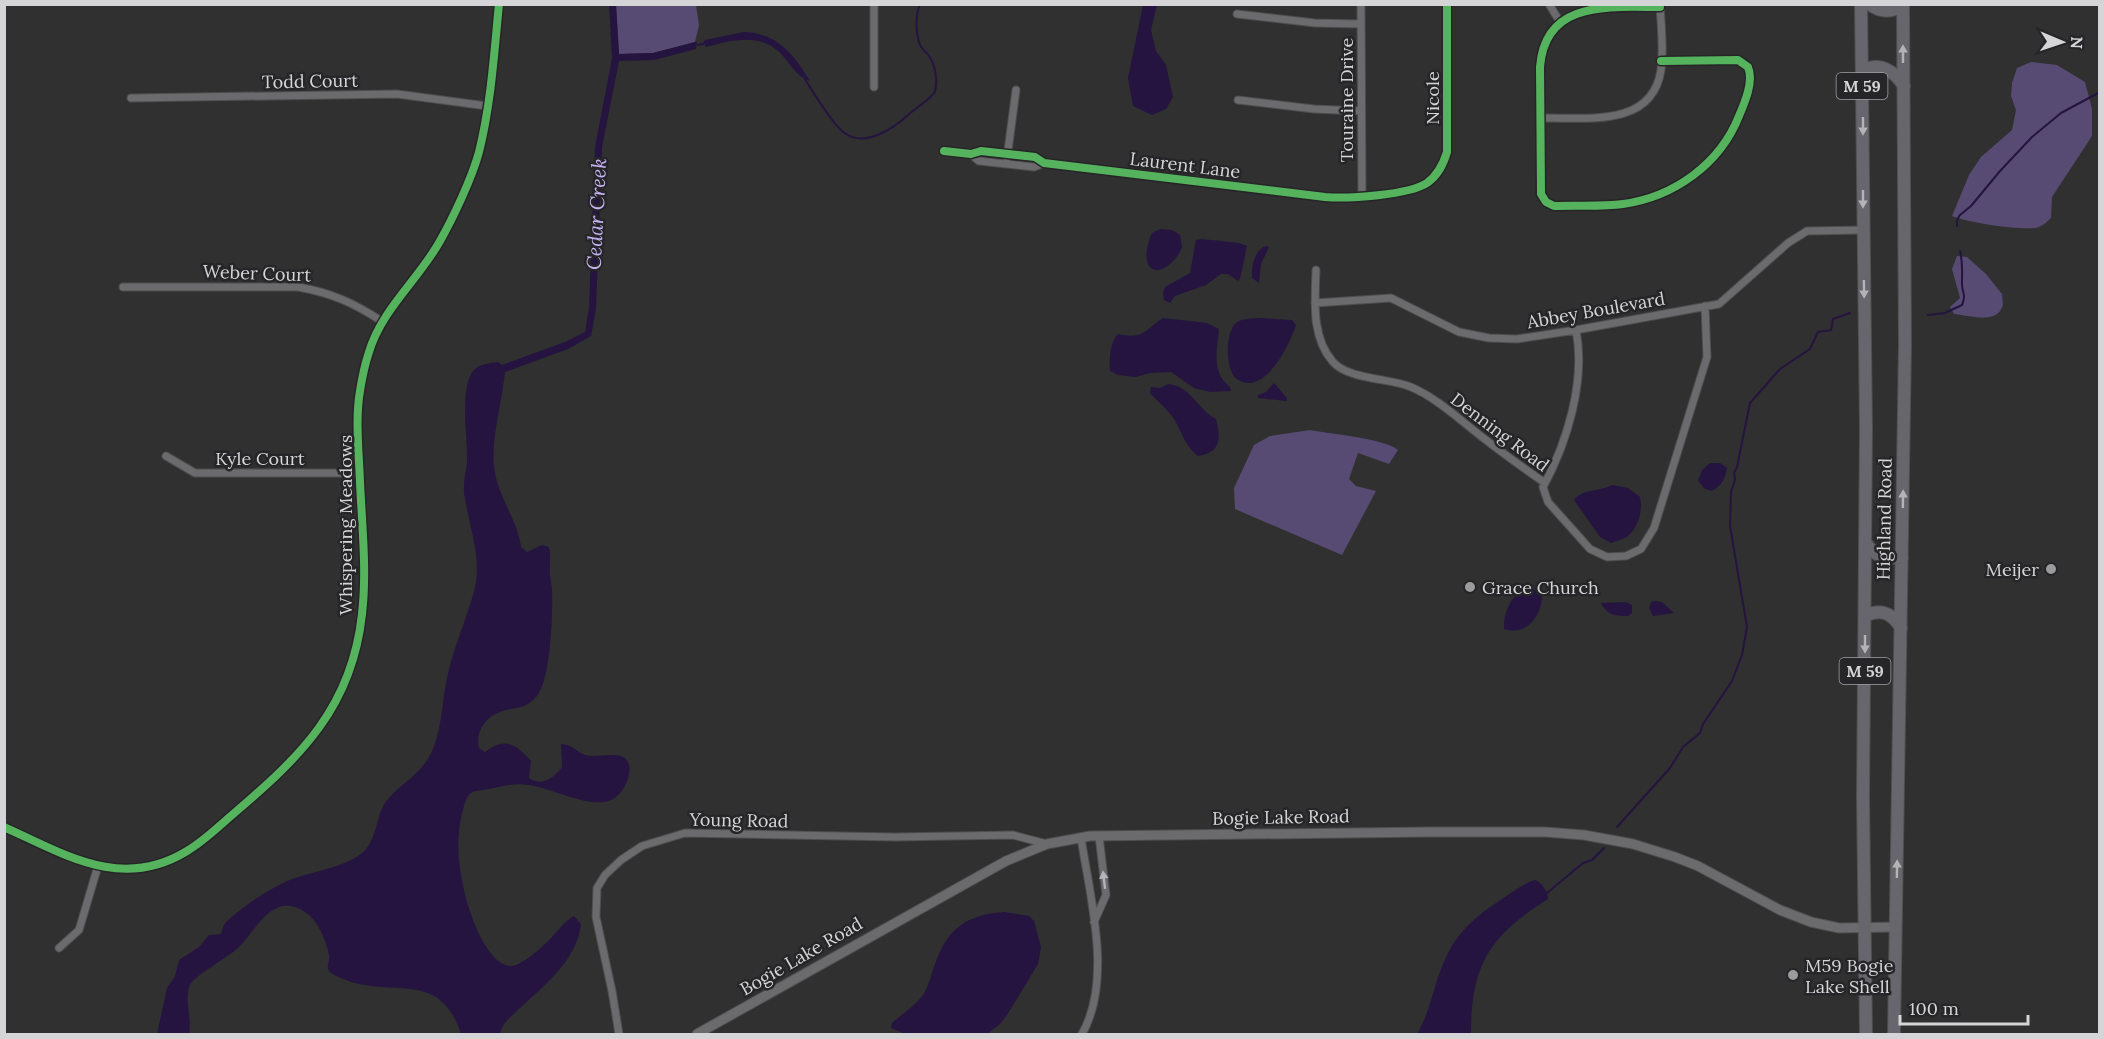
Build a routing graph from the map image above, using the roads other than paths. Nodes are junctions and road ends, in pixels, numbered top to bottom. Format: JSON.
{"nodes":[{"id":1,"x":499,"y":4,"type":"edge"},
{"id":2,"x":874,"y":4,"type":"edge"},
{"id":3,"x":1361,"y":4,"type":"edge"},
{"id":4,"x":1447,"y":4,"type":"edge"},
{"id":5,"x":1549,"y":4,"type":"edge"},
{"id":6,"x":1861,"y":4,"type":"edge"},
{"id":7,"x":1869,"y":4,"type":"edge"},
{"id":8,"x":1903,"y":5,"type":"edge"},
{"id":9,"x":1660,"y":6,"type":"edge"},
{"id":10,"x":1237,"y":14,"type":"dead end"},
{"id":11,"x":1560,"y":22,"type":"junction"},
{"id":12,"x":1361,"y":24,"type":"junction"},
{"id":13,"x":1661,"y":61,"type":"junction"},
{"id":14,"x":1862,"y":72,"type":"junction"},
{"id":15,"x":1904,"y":86,"type":"junction"},
{"id":16,"x":874,"y":87,"type":"dead end"},
{"id":17,"x":1016,"y":90,"type":"dead end"},
{"id":18,"x":132,"y":98,"type":"dead end"},
{"id":19,"x":1238,"y":100,"type":"dead end"},
{"id":20,"x":488,"y":106,"type":"junction"},
{"id":21,"x":1361,"y":111,"type":"junction"},
{"id":22,"x":1541,"y":117,"type":"junction"},
{"id":23,"x":944,"y":151,"type":"dead end"},
{"id":24,"x":971,"y":154,"type":"junction"},
{"id":25,"x":1008,"y":154,"type":"junction"},
{"id":26,"x":1044,"y":163,"type":"junction"},
{"id":27,"x":1006,"y":164,"type":"junction"},
{"id":28,"x":1425,"y":184,"type":"joint"},
{"id":29,"x":1362,"y":196,"type":"junction"},
{"id":30,"x":1864,"y":230,"type":"junction"},
{"id":31,"x":1316,"y":270,"type":"dead end"},
{"id":32,"x":123,"y":287,"type":"dead end"},
{"id":33,"x":1315,"y":303,"type":"junction"},
{"id":34,"x":1705,"y":306,"type":"junction"},
{"id":35,"x":383,"y":322,"type":"junction"},
{"id":36,"x":1576,"y":330,"type":"junction"},
{"id":37,"x":166,"y":456,"type":"dead end"},
{"id":38,"x":360,"y":473,"type":"junction"},
{"id":39,"x":1545,"y":483,"type":"junction"},
{"id":40,"x":1866,"y":543,"type":"junction"},
{"id":41,"x":1902,"y":558,"type":"junction"},
{"id":42,"x":1865,"y":616,"type":"junction"},
{"id":43,"x":1901,"y":628,"type":"junction"},
{"id":44,"x":4,"y":827,"type":"edge"},
{"id":45,"x":1098,"y":836,"type":"junction"},
{"id":46,"x":1081,"y":838,"type":"junction"},
{"id":47,"x":1047,"y":844,"type":"junction"},
{"id":48,"x":98,"y":866,"type":"junction"},
{"id":49,"x":1094,"y":922,"type":"junction"},
{"id":50,"x":1865,"y":927,"type":"junction"},
{"id":51,"x":1896,"y":927,"type":"junction"},
{"id":52,"x":59,"y":948,"type":"dead end"},
{"id":53,"x":619,"y":1035,"type":"edge"},
{"id":54,"x":697,"y":1035,"type":"edge"},
{"id":55,"x":1082,"y":1035,"type":"edge"},
{"id":56,"x":1866,"y":1035,"type":"edge"},
{"id":57,"x":1894,"y":1035,"type":"edge"}],
"edges":[{"from":1,"to":20,"type":"street","name":"Whispering Meadows"},
{"from":2,"to":16,"type":"street"},
{"from":3,"to":12,"type":"street","name":"Touraine Drive"},
{"from":4,"to":28,"type":"street","name":"Nicole"},
{"from":5,"to":11,"type":"street"},
{"from":6,"to":14,"type":"highway","name":"Highland Road","number":"M 59"},
{"from":7,"to":8,"type":"highway"},
{"from":15,"to":8,"type":"highway","name":"Highland Road","number":"M 59","one_way":true},
{"from":9,"to":11,"type":"street"},
{"from":9,"to":13,"type":"street"},
{"from":10,"to":12,"type":"street"},
{"from":11,"to":22,"type":"street"},
{"from":12,"to":21,"type":"street","name":"Touraine Drive"},
{"from":13,"to":22,"type":"street"},
{"from":13,"to":22,"type":"street"},
{"from":14,"to":15,"type":"highway"},
{"from":14,"to":30,"type":"highway","name":"Highland Road","number":"M 59","one_way":true},
{"from":41,"to":15,"type":"highway","name":"Highland Road","number":"M 59","one_way":true},
{"from":17,"to":25,"type":"street"},
{"from":18,"to":20,"type":"street","name":"Todd Court"},
{"from":19,"to":21,"type":"street"},
{"from":20,"to":35,"type":"street","name":"Whispering Meadows"},
{"from":21,"to":29,"type":"street","name":"Touraine Drive"},
{"from":23,"to":24,"type":"street","name":"Laurent Lane"},
{"from":24,"to":25,"type":"street","name":"Laurent Lane"},
{"from":24,"to":27,"type":"street","name":"Laurent Lane"},
{"from":25,"to":26,"type":"street","name":"Laurent Lane"},
{"from":25,"to":27,"type":"street"},
{"from":26,"to":27,"type":"street","name":"Laurent Lane"},
{"from":26,"to":29,"type":"street","name":"Laurent Lane"},
{"from":28,"to":29,"type":"street","name":"Laurent Lane"},
{"from":30,"to":34,"type":"street","name":"Abbey Boulevard"},
{"from":30,"to":40,"type":"highway","name":"Highland Road","number":"M 59","one_way":true},
{"from":31,"to":33,"type":"street","name":"Denning Road"},
{"from":32,"to":35,"type":"street","name":"Weber Court"},
{"from":33,"to":36,"type":"street","name":"Abbey Boulevard"},
{"from":33,"to":39,"type":"street","name":"Denning Road"},
{"from":34,"to":36,"type":"street","name":"Abbey Boulevard"},
{"from":34,"to":39,"type":"street","name":"Denning Road"},
{"from":35,"to":38,"type":"street","name":"Whispering Meadows"},
{"from":36,"to":39,"type":"street"},
{"from":37,"to":38,"type":"street","name":"Kyle Court"},
{"from":38,"to":48,"type":"street","name":"Whispering Meadows"},
{"from":40,"to":41,"type":"highway"},
{"from":40,"to":42,"type":"highway","name":"Highland Road","number":"M 59"},
{"from":41,"to":43,"type":"highway","name":"Highland Road","number":"M 59"},
{"from":42,"to":43,"type":"highway"},
{"from":42,"to":50,"type":"highway","name":"Highland Road","number":"M 59","one_way":true},
{"from":51,"to":43,"type":"highway","name":"Highland Road","number":"M 59","one_way":true},
{"from":44,"to":48,"type":"street","name":"Whispering Meadows"},
{"from":45,"to":46,"type":"main road","name":"Bogie Lake Road"},
{"from":49,"to":45,"type":"street","one_way":true},
{"from":45,"to":50,"type":"main road","name":"Bogie Lake Road"},
{"from":46,"to":47,"type":"main road","name":"Bogie Lake Road"},
{"from":46,"to":49,"type":"street"},
{"from":47,"to":53,"type":"street","name":"Young Road"},
{"from":47,"to":54,"type":"main road","name":"Bogie Lake Road"},
{"from":48,"to":52,"type":"street"},
{"from":49,"to":55,"type":"street"},
{"from":50,"to":51,"type":"main road","name":"Bogie Lake Road"},
{"from":50,"to":56,"type":"highway","name":"Highland Road","number":"M 59"},
{"from":51,"to":57,"type":"highway","name":"Highland Road","number":"M 59"}]}
